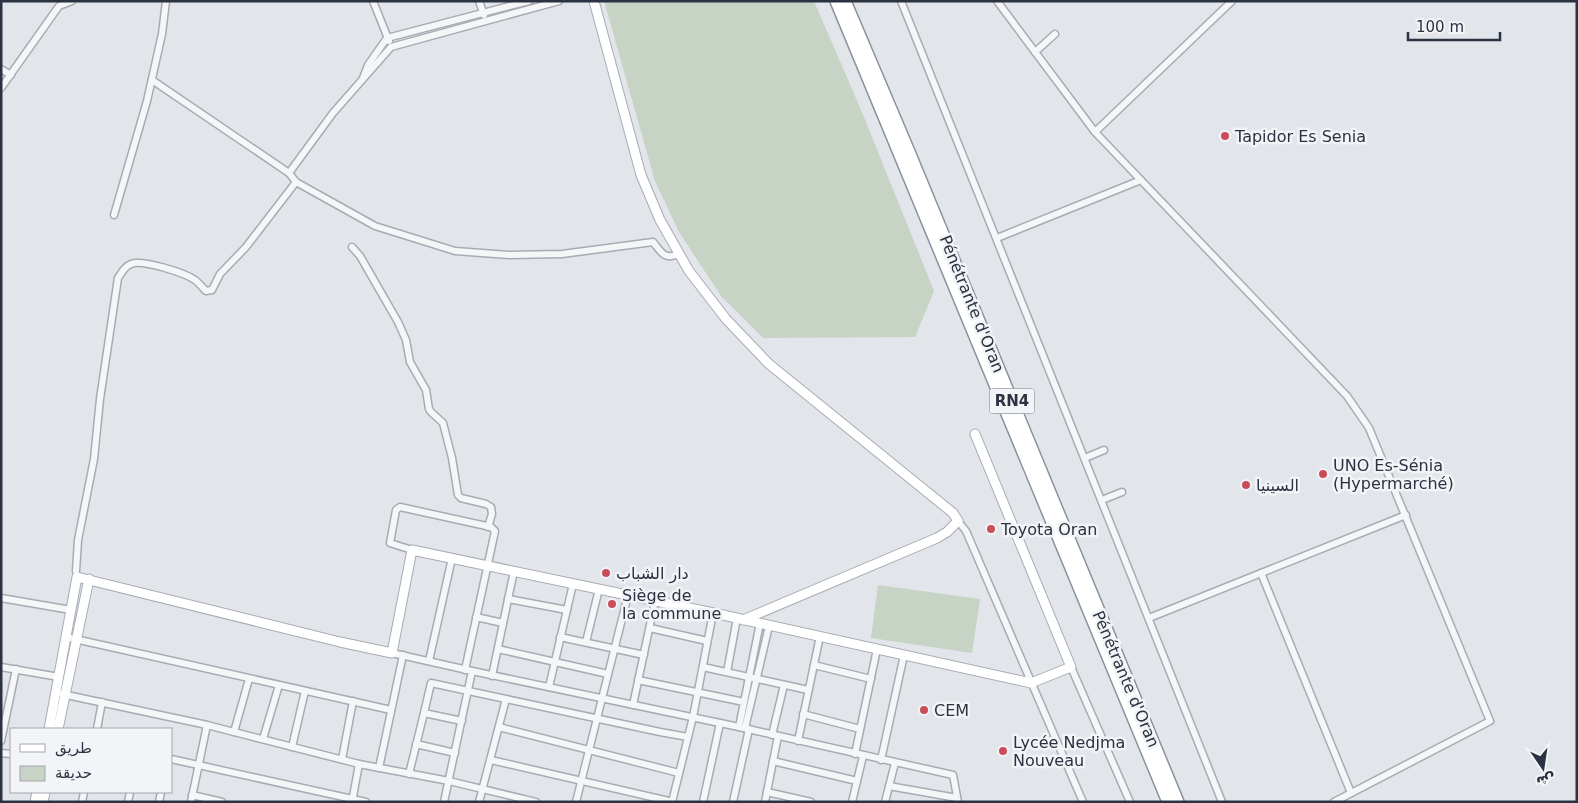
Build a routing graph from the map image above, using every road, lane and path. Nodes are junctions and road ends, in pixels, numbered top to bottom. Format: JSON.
{"nodes":[{"id":1,"x":72,"y":1,"type":"edge"},
{"id":2,"x":166,"y":1,"type":"edge"},
{"id":3,"x":373,"y":1,"type":"edge"},
{"id":4,"x":479,"y":1,"type":"edge"},
{"id":5,"x":529,"y":1,"type":"edge"},
{"id":6,"x":558,"y":1,"type":"edge"},
{"id":7,"x":594,"y":1,"type":"edge"},
{"id":8,"x":836,"y":1,"type":"edge"},
{"id":9,"x":845,"y":1,"type":"edge"},
{"id":10,"x":901,"y":1,"type":"edge"},
{"id":11,"x":997,"y":1,"type":"edge"},
{"id":12,"x":1232,"y":1,"type":"edge"},
{"id":13,"x":58,"y":4,"type":"edge"},
{"id":14,"x":483,"y":13,"type":"junction"},
{"id":15,"x":486,"y":21,"type":"junction"},
{"id":16,"x":1055,"y":34,"type":"dead end"},
{"id":17,"x":387,"y":38,"type":"junction"},
{"id":18,"x":391,"y":47,"type":"junction"},
{"id":19,"x":1035,"y":52,"type":"junction"},
{"id":20,"x":1,"y":68,"type":"edge"},
{"id":21,"x":11,"y":75,"type":"junction"},
{"id":22,"x":152,"y":80,"type":"junction"},
{"id":23,"x":362,"y":81,"type":"junction"},
{"id":24,"x":1,"y":88,"type":"edge"},
{"id":25,"x":1095,"y":132,"type":"junction"},
{"id":26,"x":289,"y":173,"type":"junction"},
{"id":27,"x":1141,"y":180,"type":"junction"},
{"id":28,"x":296,"y":182,"type":"junction"},
{"id":29,"x":114,"y":215,"type":"dead end"},
{"id":30,"x":997,"y":238,"type":"junction"},
{"id":31,"x":352,"y":248,"type":"dead end"},
{"id":32,"x":679,"y":254,"type":"junction"},
{"id":33,"x":975,"y":434,"type":"dead end"},
{"id":34,"x":1104,"y":450,"type":"dead end"},
{"id":35,"x":1085,"y":458,"type":"junction"},
{"id":36,"x":1122,"y":492,"type":"dead end"},
{"id":37,"x":1102,"y":500,"type":"junction"},
{"id":38,"x":1406,"y":515,"type":"junction"},
{"id":39,"x":958,"y":521,"type":"junction"},
{"id":40,"x":488,"y":527,"type":"junction"},
{"id":41,"x":412,"y":550,"type":"junction"},
{"id":42,"x":452,"y":558,"type":"junction"},
{"id":43,"x":487,"y":566,"type":"junction"},
{"id":44,"x":514,"y":571,"type":"junction"},
{"id":45,"x":77,"y":574,"type":"junction"},
{"id":46,"x":1261,"y":574,"type":"junction"},
{"id":47,"x":89,"y":579,"type":"junction"},
{"id":48,"x":573,"y":584,"type":"junction"},
{"id":49,"x":599,"y":589,"type":"junction"},
{"id":50,"x":628,"y":595,"type":"junction"},
{"id":51,"x":1,"y":598,"type":"edge"},
{"id":52,"x":508,"y":599,"type":"junction"},
{"id":53,"x":655,"y":601,"type":"junction"},
{"id":54,"x":71,"y":610,"type":"junction"},
{"id":55,"x":566,"y":610,"type":"junction"},
{"id":56,"x":713,"y":613,"type":"junction"},
{"id":57,"x":476,"y":617,"type":"junction"},
{"id":58,"x":1149,"y":618,"type":"junction"},
{"id":59,"x":740,"y":619,"type":"junction"},
{"id":60,"x":503,"y":623,"type":"junction"},
{"id":61,"x":760,"y":623,"type":"junction"},
{"id":62,"x":769,"y":626,"type":"junction"},
{"id":63,"x":650,"y":628,"type":"junction"},
{"id":64,"x":820,"y":636,"type":"junction"},
{"id":65,"x":560,"y":637,"type":"junction"},
{"id":66,"x":66,"y":638,"type":"junction"},
{"id":67,"x":708,"y":640,"type":"junction"},
{"id":68,"x":76,"y":641,"type":"junction"},
{"id":69,"x":586,"y":642,"type":"junction"},
{"id":70,"x":615,"y":648,"type":"junction"},
{"id":71,"x":498,"y":649,"type":"junction"},
{"id":72,"x":877,"y":649,"type":"junction"},
{"id":73,"x":392,"y":653,"type":"junction"},
{"id":74,"x":403,"y":655,"type":"junction"},
{"id":75,"x":644,"y":655,"type":"junction"},
{"id":76,"x":904,"y":655,"type":"junction"},
{"id":77,"x":429,"y":661,"type":"junction"},
{"id":78,"x":554,"y":662,"type":"junction"},
{"id":79,"x":814,"y":665,"type":"junction"},
{"id":80,"x":1,"y":666,"type":"edge"},
{"id":81,"x":702,"y":667,"type":"junction"},
{"id":82,"x":1071,"y":667,"type":"junction"},
{"id":83,"x":16,"y":669,"type":"junction"},
{"id":84,"x":469,"y":671,"type":"junction"},
{"id":85,"x":727,"y":672,"type":"junction"},
{"id":86,"x":608,"y":674,"type":"junction"},
{"id":87,"x":492,"y":676,"type":"junction"},
{"id":88,"x":750,"y":676,"type":"junction"},
{"id":89,"x":59,"y":677,"type":"junction"},
{"id":90,"x":757,"y":678,"type":"junction"},
{"id":91,"x":249,"y":679,"type":"junction"},
{"id":92,"x":871,"y":679,"type":"junction"},
{"id":93,"x":638,"y":680,"type":"junction"},
{"id":94,"x":1032,"y":683,"type":"junction"},
{"id":95,"x":784,"y":684,"type":"junction"},
{"id":96,"x":279,"y":685,"type":"junction"},
{"id":97,"x":549,"y":687,"type":"junction"},
{"id":98,"x":808,"y":690,"type":"junction"},
{"id":99,"x":305,"y":691,"type":"junction"},
{"id":100,"x":468,"y":691,"type":"junction"},
{"id":101,"x":698,"y":692,"type":"junction"},
{"id":102,"x":61,"y":693,"type":"junction"},
{"id":103,"x":602,"y":698,"type":"junction"},
{"id":104,"x":506,"y":699,"type":"junction"},
{"id":105,"x":352,"y":701,"type":"junction"},
{"id":106,"x":102,"y":702,"type":"junction"},
{"id":107,"x":744,"y":702,"type":"junction"},
{"id":108,"x":633,"y":705,"type":"junction"},
{"id":109,"x":391,"y":710,"type":"junction"},
{"id":110,"x":424,"y":713,"type":"junction"},
{"id":111,"x":803,"y":714,"type":"junction"},
{"id":112,"x":693,"y":717,"type":"junction"},
{"id":113,"x":597,"y":718,"type":"junction"},
{"id":114,"x":462,"y":721,"type":"junction"},
{"id":115,"x":720,"y":723,"type":"junction"},
{"id":116,"x":207,"y":725,"type":"junction"},
{"id":117,"x":499,"y":727,"type":"junction"},
{"id":118,"x":49,"y":728,"type":"edge"},
{"id":119,"x":58,"y":728,"type":"edge"},
{"id":120,"x":97,"y":728,"type":"edge"},
{"id":121,"x":744,"y":728,"type":"junction"},
{"id":122,"x":860,"y":729,"type":"junction"},
{"id":123,"x":234,"y":732,"type":"junction"},
{"id":124,"x":775,"y":735,"type":"junction"},
{"id":125,"x":688,"y":737,"type":"junction"},
{"id":126,"x":263,"y":739,"type":"junction"},
{"id":127,"x":1,"y":741,"type":"edge"},
{"id":128,"x":798,"y":741,"type":"junction"},
{"id":129,"x":416,"y":744,"type":"junction"},
{"id":130,"x":292,"y":747,"type":"junction"},
{"id":131,"x":589,"y":750,"type":"junction"},
{"id":132,"x":455,"y":753,"type":"junction"},
{"id":133,"x":855,"y":754,"type":"junction"},
{"id":134,"x":863,"y":756,"type":"junction"},
{"id":135,"x":172,"y":759,"type":"edge"},
{"id":136,"x":342,"y":759,"type":"junction"},
{"id":137,"x":491,"y":760,"type":"junction"},
{"id":138,"x":881,"y":760,"type":"junction"},
{"id":139,"x":773,"y":761,"type":"junction"},
{"id":140,"x":895,"y":763,"type":"junction"},
{"id":141,"x":359,"y":764,"type":"junction"},
{"id":142,"x":198,"y":765,"type":"junction"},
{"id":143,"x":379,"y":768,"type":"junction"},
{"id":144,"x":679,"y":772,"type":"junction"},
{"id":145,"x":409,"y":774,"type":"junction"},
{"id":146,"x":449,"y":781,"type":"junction"},
{"id":147,"x":581,"y":781,"type":"junction"},
{"id":148,"x":857,"y":781,"type":"junction"},
{"id":149,"x":889,"y":786,"type":"junction"},
{"id":150,"x":483,"y":789,"type":"junction"},
{"id":151,"x":767,"y":792,"type":"junction"},
{"id":152,"x":1350,"y":793,"type":"junction"},
{"id":153,"x":191,"y":799,"type":"edge"},
{"id":154,"x":948,"y":799,"type":"edge"},
{"id":155,"x":958,"y":800,"type":"edge"},
{"id":156,"x":352,"y":801,"type":"edge"},
{"id":157,"x":222,"y":802,"type":"edge"},
{"id":158,"x":366,"y":802,"type":"edge"},
{"id":159,"x":444,"y":802,"type":"edge"},
{"id":160,"x":479,"y":802,"type":"edge"},
{"id":161,"x":536,"y":802,"type":"edge"},
{"id":162,"x":576,"y":802,"type":"edge"},
{"id":163,"x":672,"y":802,"type":"edge"},
{"id":164,"x":703,"y":802,"type":"edge"},
{"id":165,"x":733,"y":802,"type":"edge"},
{"id":166,"x":765,"y":802,"type":"edge"},
{"id":167,"x":811,"y":802,"type":"edge"},
{"id":168,"x":852,"y":802,"type":"edge"},
{"id":169,"x":885,"y":802,"type":"edge"},
{"id":170,"x":1083,"y":802,"type":"edge"},
{"id":171,"x":1130,"y":802,"type":"edge"},
{"id":172,"x":1168,"y":802,"type":"edge"},
{"id":173,"x":1178,"y":802,"type":"edge"},
{"id":174,"x":1222,"y":802,"type":"edge"},
{"id":175,"x":1334,"y":802,"type":"edge"}],
"edges":[{"from":1,"to":13,"type":"street"},
{"from":2,"to":22,"type":"street"},
{"from":3,"to":17,"type":"street"},
{"from":4,"to":14,"type":"street"},
{"from":5,"to":14,"type":"street"},
{"from":6,"to":15,"type":"street"},
{"from":7,"to":32,"type":"street"},
{"from":8,"to":172,"type":"highway","name":"Pénétrante d'Oran","number":"RN4"},
{"from":9,"to":173,"type":"highway","name":"Pénétrante d'Oran","number":"RN4"},
{"from":10,"to":30,"type":"street"},
{"from":11,"to":19,"type":"street"},
{"from":12,"to":25,"type":"street"},
{"from":13,"to":21,"type":"street"},
{"from":14,"to":15,"type":"street"},
{"from":14,"to":17,"type":"street"},
{"from":15,"to":18,"type":"street"},
{"from":16,"to":19,"type":"street"},
{"from":17,"to":18,"type":"street"},
{"from":17,"to":23,"type":"street"},
{"from":18,"to":23,"type":"street"},
{"from":19,"to":25,"type":"street"},
{"from":20,"to":21,"type":"street"},
{"from":21,"to":24,"type":"street"},
{"from":22,"to":26,"type":"street"},
{"from":22,"to":29,"type":"street"},
{"from":23,"to":26,"type":"street"},
{"from":25,"to":27,"type":"street"},
{"from":26,"to":28,"type":"street"},
{"from":27,"to":30,"type":"street"},
{"from":27,"to":38,"type":"street"},
{"from":28,"to":32,"type":"street"},
{"from":28,"to":45,"type":"street"},
{"from":30,"to":35,"type":"street"},
{"from":31,"to":40,"type":"street"},
{"from":32,"to":39,"type":"street"},
{"from":33,"to":82,"type":"street"},
{"from":34,"to":35,"type":"street"},
{"from":35,"to":37,"type":"street"},
{"from":36,"to":37,"type":"street"},
{"from":37,"to":58,"type":"street"},
{"from":38,"to":46,"type":"street"},
{"from":38,"to":152,"type":"street"},
{"from":39,"to":59,"type":"street"},
{"from":39,"to":94,"type":"street"},
{"from":40,"to":41,"type":"street"},
{"from":40,"to":43,"type":"street"},
{"from":41,"to":42,"type":"street"},
{"from":41,"to":73,"type":"street"},
{"from":42,"to":43,"type":"street"},
{"from":42,"to":77,"type":"street"},
{"from":43,"to":44,"type":"street"},
{"from":43,"to":57,"type":"street"},
{"from":44,"to":48,"type":"street"},
{"from":44,"to":52,"type":"street"},
{"from":45,"to":47,"type":"street"},
{"from":45,"to":54,"type":"street"},
{"from":46,"to":58,"type":"street"},
{"from":46,"to":152,"type":"street"},
{"from":47,"to":68,"type":"street"},
{"from":47,"to":73,"type":"street"},
{"from":48,"to":49,"type":"street"},
{"from":48,"to":55,"type":"street"},
{"from":49,"to":50,"type":"street"},
{"from":49,"to":69,"type":"street"},
{"from":50,"to":53,"type":"street"},
{"from":50,"to":70,"type":"street"},
{"from":51,"to":54,"type":"street"},
{"from":52,"to":55,"type":"street"},
{"from":52,"to":60,"type":"street"},
{"from":53,"to":56,"type":"street"},
{"from":53,"to":63,"type":"street"},
{"from":54,"to":66,"type":"street"},
{"from":55,"to":65,"type":"street"},
{"from":56,"to":59,"type":"street"},
{"from":56,"to":67,"type":"street"},
{"from":57,"to":60,"type":"street"},
{"from":57,"to":84,"type":"street"},
{"from":58,"to":174,"type":"street"},
{"from":59,"to":61,"type":"street"},
{"from":59,"to":85,"type":"street"},
{"from":60,"to":71,"type":"street"},
{"from":61,"to":62,"type":"street"},
{"from":61,"to":88,"type":"street"},
{"from":62,"to":64,"type":"street"},
{"from":62,"to":90,"type":"street"},
{"from":63,"to":67,"type":"street"},
{"from":63,"to":75,"type":"street"},
{"from":64,"to":72,"type":"street"},
{"from":64,"to":79,"type":"street"},
{"from":65,"to":69,"type":"street"},
{"from":65,"to":78,"type":"street"},
{"from":66,"to":68,"type":"street"},
{"from":66,"to":89,"type":"street"},
{"from":67,"to":81,"type":"street"},
{"from":68,"to":91,"type":"street"},
{"from":68,"to":102,"type":"street"},
{"from":69,"to":70,"type":"street"},
{"from":70,"to":75,"type":"street"},
{"from":70,"to":86,"type":"street"},
{"from":71,"to":78,"type":"street"},
{"from":71,"to":87,"type":"street"},
{"from":72,"to":76,"type":"street"},
{"from":72,"to":92,"type":"street"},
{"from":73,"to":74,"type":"street"},
{"from":74,"to":77,"type":"street"},
{"from":74,"to":109,"type":"street"},
{"from":75,"to":93,"type":"street"},
{"from":76,"to":94,"type":"street"},
{"from":76,"to":138,"type":"street"},
{"from":77,"to":84,"type":"street"},
{"from":78,"to":86,"type":"street"},
{"from":78,"to":97,"type":"street"},
{"from":79,"to":92,"type":"street"},
{"from":79,"to":98,"type":"street"},
{"from":80,"to":83,"type":"street"},
{"from":81,"to":85,"type":"street"},
{"from":81,"to":101,"type":"street"},
{"from":82,"to":94,"type":"street"},
{"from":82,"to":171,"type":"street"},
{"from":83,"to":89,"type":"street"},
{"from":83,"to":127,"type":"street"},
{"from":84,"to":87,"type":"street"},
{"from":84,"to":100,"type":"street"},
{"from":85,"to":88,"type":"street"},
{"from":86,"to":103,"type":"street"},
{"from":87,"to":97,"type":"street"},
{"from":88,"to":90,"type":"street"},
{"from":88,"to":107,"type":"street"},
{"from":89,"to":102,"type":"street"},
{"from":90,"to":95,"type":"street"},
{"from":90,"to":121,"type":"street"},
{"from":91,"to":96,"type":"street"},
{"from":91,"to":123,"type":"street"},
{"from":92,"to":122,"type":"street"},
{"from":93,"to":101,"type":"street"},
{"from":93,"to":108,"type":"street"},
{"from":94,"to":170,"type":"street"},
{"from":95,"to":98,"type":"street"},
{"from":95,"to":124,"type":"street"},
{"from":96,"to":99,"type":"street"},
{"from":96,"to":126,"type":"street"},
{"from":97,"to":103,"type":"street"},
{"from":98,"to":111,"type":"street"},
{"from":99,"to":105,"type":"street"},
{"from":99,"to":130,"type":"street"},
{"from":100,"to":104,"type":"street"},
{"from":100,"to":110,"type":"street"},
{"from":100,"to":114,"type":"street"},
{"from":101,"to":107,"type":"street"},
{"from":101,"to":112,"type":"street"},
{"from":102,"to":106,"type":"street"},
{"from":102,"to":118,"type":"street"},
{"from":102,"to":119,"type":"street"},
{"from":103,"to":108,"type":"street"},
{"from":103,"to":113,"type":"street"},
{"from":104,"to":113,"type":"street"},
{"from":104,"to":117,"type":"street"},
{"from":105,"to":109,"type":"street"},
{"from":105,"to":136,"type":"street"},
{"from":106,"to":116,"type":"street"},
{"from":106,"to":120,"type":"street"},
{"from":107,"to":121,"type":"street"},
{"from":108,"to":112,"type":"street"},
{"from":109,"to":143,"type":"street"},
{"from":110,"to":114,"type":"street"},
{"from":110,"to":129,"type":"street"},
{"from":111,"to":122,"type":"street"},
{"from":111,"to":128,"type":"street"},
{"from":112,"to":115,"type":"street"},
{"from":112,"to":125,"type":"street"},
{"from":113,"to":125,"type":"street"},
{"from":113,"to":131,"type":"street"},
{"from":114,"to":132,"type":"street"},
{"from":115,"to":121,"type":"street"},
{"from":115,"to":164,"type":"street"},
{"from":116,"to":123,"type":"street"},
{"from":116,"to":142,"type":"street"},
{"from":117,"to":131,"type":"street"},
{"from":117,"to":137,"type":"street"},
{"from":121,"to":124,"type":"street"},
{"from":121,"to":165,"type":"street"},
{"from":122,"to":133,"type":"street"},
{"from":123,"to":126,"type":"street"},
{"from":124,"to":128,"type":"street"},
{"from":124,"to":139,"type":"street"},
{"from":125,"to":144,"type":"street"},
{"from":126,"to":130,"type":"street"},
{"from":128,"to":133,"type":"street"},
{"from":129,"to":132,"type":"street"},
{"from":129,"to":145,"type":"street"},
{"from":130,"to":136,"type":"street"},
{"from":131,"to":144,"type":"street"},
{"from":131,"to":147,"type":"street"},
{"from":132,"to":146,"type":"street"},
{"from":133,"to":134,"type":"street"},
{"from":134,"to":138,"type":"street"},
{"from":134,"to":148,"type":"street"},
{"from":135,"to":142,"type":"street"},
{"from":136,"to":141,"type":"street"},
{"from":137,"to":147,"type":"street"},
{"from":137,"to":150,"type":"street"},
{"from":138,"to":140,"type":"street"},
{"from":139,"to":148,"type":"street"},
{"from":139,"to":151,"type":"street"},
{"from":140,"to":149,"type":"street"},
{"from":140,"to":155,"type":"street"},
{"from":141,"to":143,"type":"street"},
{"from":141,"to":156,"type":"street"},
{"from":142,"to":153,"type":"street"},
{"from":142,"to":156,"type":"street"},
{"from":143,"to":145,"type":"street"},
{"from":144,"to":163,"type":"street"},
{"from":145,"to":146,"type":"street"},
{"from":146,"to":150,"type":"street"},
{"from":146,"to":159,"type":"street"},
{"from":147,"to":162,"type":"street"},
{"from":147,"to":163,"type":"street"},
{"from":148,"to":168,"type":"street"},
{"from":149,"to":154,"type":"street"},
{"from":149,"to":169,"type":"street"},
{"from":150,"to":160,"type":"street"},
{"from":150,"to":161,"type":"street"},
{"from":151,"to":166,"type":"street"},
{"from":151,"to":167,"type":"street"},
{"from":152,"to":175,"type":"street"},
{"from":153,"to":157,"type":"street"},
{"from":154,"to":155,"type":"street"},
{"from":156,"to":158,"type":"street"}]}
